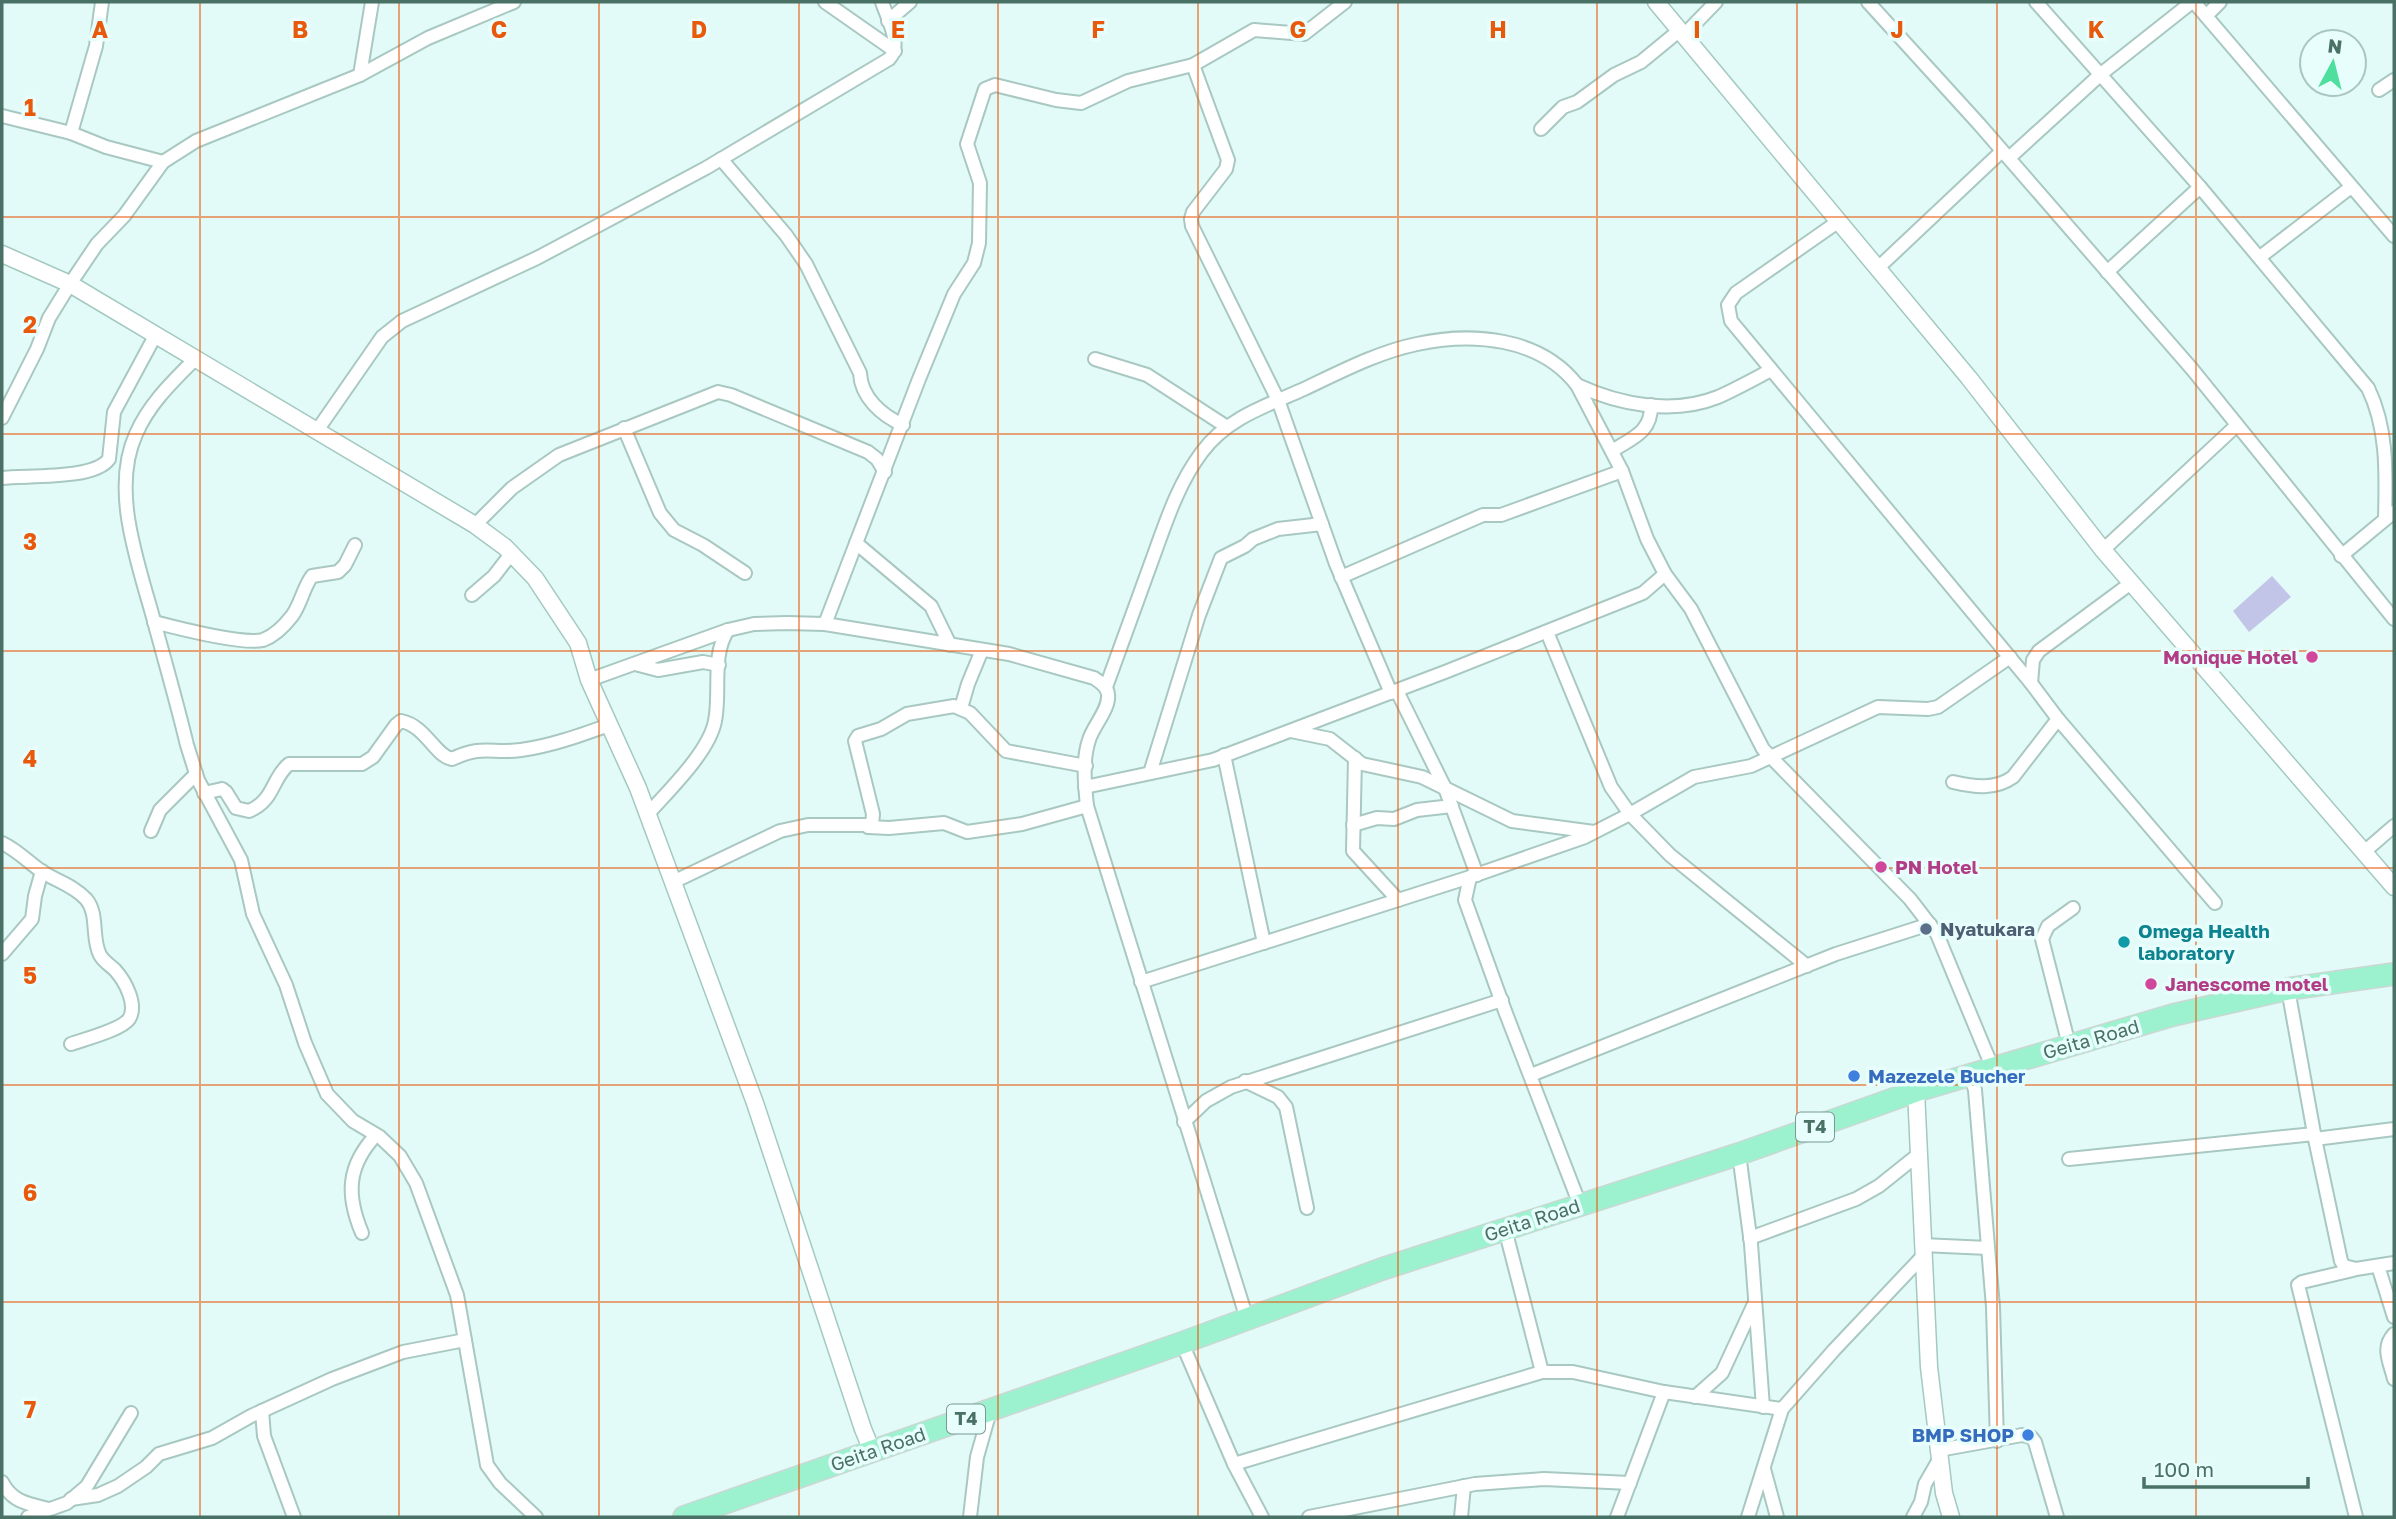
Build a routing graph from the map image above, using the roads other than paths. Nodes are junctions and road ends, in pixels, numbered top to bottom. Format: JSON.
{"nodes":[{"id":1,"x":102,"y":2,"type":"edge"},
{"id":2,"x":372,"y":2,"type":"edge"},
{"id":3,"x":514,"y":2,"type":"edge"},
{"id":4,"x":825,"y":2,"type":"edge"},
{"id":5,"x":882,"y":2,"type":"edge"},
{"id":6,"x":910,"y":2,"type":"edge"},
{"id":7,"x":1345,"y":2,"type":"edge"},
{"id":8,"x":1656,"y":2,"type":"edge"},
{"id":9,"x":1716,"y":2,"type":"edge"},
{"id":10,"x":1868,"y":2,"type":"edge"},
{"id":11,"x":2036,"y":2,"type":"edge"},
{"id":12,"x":2193,"y":2,"type":"edge"},
{"id":13,"x":2220,"y":2,"type":"edge"},
{"id":14,"x":2206,"y":16,"type":"junction"},
{"id":15,"x":888,"y":21,"type":"junction"},
{"id":16,"x":1682,"y":32,"type":"junction"},
{"id":17,"x":895,"y":51,"type":"junction"},
{"id":18,"x":1193,"y":65,"type":"junction"},
{"id":19,"x":2101,"y":74,"type":"junction"},
{"id":20,"x":360,"y":75,"type":"junction"},
{"id":21,"x":2394,"y":80,"type":"edge"},
{"id":22,"x":2379,"y":90,"type":"dead end"},
{"id":23,"x":2,"y":116,"type":"edge"},
{"id":24,"x":1541,"y":129,"type":"dead end"},
{"id":25,"x":71,"y":133,"type":"junction"},
{"id":26,"x":2006,"y":155,"type":"junction"},
{"id":27,"x":721,"y":159,"type":"junction"},
{"id":28,"x":163,"y":162,"type":"junction"},
{"id":29,"x":2200,"y":187,"type":"junction"},
{"id":30,"x":2351,"y":187,"type":"junction"},
{"id":31,"x":1839,"y":220,"type":"junction"},
{"id":32,"x":2394,"y":236,"type":"edge"},
{"id":33,"x":2,"y":254,"type":"edge"},
{"id":34,"x":2260,"y":257,"type":"junction"},
{"id":35,"x":1878,"y":268,"type":"junction"},
{"id":36,"x":2108,"y":272,"type":"junction"},
{"id":37,"x":70,"y":284,"type":"junction"},
{"id":38,"x":155,"y":336,"type":"junction"},
{"id":39,"x":195,"y":359,"type":"junction"},
{"id":40,"x":1095,"y":359,"type":"dead end"},
{"id":41,"x":1771,"y":370,"type":"junction"},
{"id":42,"x":1577,"y":385,"type":"junction"},
{"id":43,"x":1279,"y":400,"type":"junction"},
{"id":44,"x":1651,"y":405,"type":"junction"},
{"id":45,"x":2,"y":418,"type":"edge"},
{"id":46,"x":902,"y":425,"type":"junction"},
{"id":47,"x":2237,"y":425,"type":"junction"},
{"id":48,"x":1227,"y":427,"type":"junction"},
{"id":49,"x":625,"y":428,"type":"junction"},
{"id":50,"x":316,"y":432,"type":"junction"},
{"id":51,"x":1612,"y":451,"type":"junction"},
{"id":52,"x":1622,"y":471,"type":"junction"},
{"id":53,"x":885,"y":472,"type":"junction"},
{"id":54,"x":2,"y":478,"type":"edge"},
{"id":55,"x":2389,"y":516,"type":"edge"},
{"id":56,"x":1322,"y":524,"type":"junction"},
{"id":57,"x":475,"y":525,"type":"junction"},
{"id":58,"x":856,"y":543,"type":"junction"},
{"id":59,"x":355,"y":545,"type":"dead end"},
{"id":60,"x":2103,"y":551,"type":"junction"},
{"id":61,"x":511,"y":554,"type":"junction"},
{"id":62,"x":2341,"y":556,"type":"junction"},
{"id":63,"x":745,"y":573,"type":"dead end"},
{"id":64,"x":1665,"y":573,"type":"junction"},
{"id":65,"x":1341,"y":577,"type":"junction"},
{"id":66,"x":2131,"y":583,"type":"junction"},
{"id":67,"x":472,"y":595,"type":"dead end"},
{"id":68,"x":2394,"y":619,"type":"edge"},
{"id":69,"x":154,"y":622,"type":"junction"},
{"id":70,"x":825,"y":624,"type":"junction"},
{"id":71,"x":728,"y":630,"type":"junction"},
{"id":72,"x":1547,"y":632,"type":"junction"},
{"id":73,"x":950,"y":645,"type":"junction"},
{"id":74,"x":982,"y":650,"type":"junction"},
{"id":75,"x":2035,"y":656,"type":"junction"},
{"id":76,"x":2013,"y":661,"type":"junction"},
{"id":77,"x":635,"y":664,"type":"junction"},
{"id":78,"x":719,"y":665,"type":"junction"},
{"id":79,"x":589,"y":680,"type":"junction"},
{"id":80,"x":2031,"y":683,"type":"junction"},
{"id":81,"x":1106,"y":687,"type":"junction"},
{"id":82,"x":1394,"y":692,"type":"junction"},
{"id":83,"x":961,"y":708,"type":"junction"},
{"id":84,"x":2058,"y":719,"type":"junction"},
{"id":85,"x":609,"y":725,"type":"junction"},
{"id":86,"x":1291,"y":730,"type":"junction"},
{"id":87,"x":1224,"y":755,"type":"junction"},
{"id":88,"x":1769,"y":757,"type":"junction"},
{"id":89,"x":1355,"y":758,"type":"junction"},
{"id":90,"x":1086,"y":766,"type":"junction"},
{"id":91,"x":1150,"y":773,"type":"junction"},
{"id":92,"x":196,"y":774,"type":"junction"},
{"id":93,"x":1953,"y":782,"type":"dead end"},
{"id":94,"x":1086,"y":787,"type":"junction"},
{"id":95,"x":1446,"y":788,"type":"junction"},
{"id":96,"x":204,"y":793,"type":"junction"},
{"id":97,"x":1087,"y":806,"type":"junction"},
{"id":98,"x":1452,"y":806,"type":"junction"},
{"id":99,"x":648,"y":814,"type":"junction"},
{"id":100,"x":1630,"y":814,"type":"junction"},
{"id":101,"x":1353,"y":825,"type":"junction"},
{"id":102,"x":2394,"y":826,"type":"edge"},
{"id":103,"x":868,"y":827,"type":"junction"},
{"id":104,"x":151,"y":831,"type":"dead end"},
{"id":105,"x":1595,"y":833,"type":"junction"},
{"id":106,"x":2,"y":837,"type":"edge"},
{"id":107,"x":7,"y":845,"type":"edge"},
{"id":108,"x":2364,"y":852,"type":"junction"},
{"id":109,"x":42,"y":872,"type":"junction"},
{"id":110,"x":1474,"y":876,"type":"junction"},
{"id":111,"x":673,"y":882,"type":"junction"},
{"id":112,"x":2394,"y":887,"type":"edge"},
{"id":113,"x":1398,"y":900,"type":"junction"},
{"id":114,"x":2215,"y":903,"type":"dead end"},
{"id":115,"x":2073,"y":908,"type":"dead end"},
{"id":116,"x":1930,"y":923,"type":"junction"},
{"id":117,"x":1264,"y":943,"type":"junction"},
{"id":118,"x":2,"y":954,"type":"edge"},
{"id":119,"x":1808,"y":966,"type":"junction"},
{"id":120,"x":2394,"y":974,"type":"edge"},
{"id":121,"x":1141,"y":982,"type":"junction"},
{"id":122,"x":2288,"y":989,"type":"junction"},
{"id":123,"x":1502,"y":1000,"type":"junction"},
{"id":124,"x":71,"y":1044,"type":"dead end"},
{"id":125,"x":2069,"y":1045,"type":"junction"},
{"id":126,"x":1993,"y":1069,"type":"junction"},
{"id":127,"x":1531,"y":1075,"type":"junction"},
{"id":128,"x":1970,"y":1075,"type":"junction"},
{"id":129,"x":1245,"y":1081,"type":"junction"},
{"id":130,"x":1916,"y":1091,"type":"junction"},
{"id":131,"x":1184,"y":1122,"type":"junction"},
{"id":132,"x":2394,"y":1129,"type":"edge"},
{"id":133,"x":376,"y":1135,"type":"junction"},
{"id":134,"x":2314,"y":1137,"type":"junction"},
{"id":135,"x":1739,"y":1154,"type":"junction"},
{"id":136,"x":1919,"y":1154,"type":"junction"},
{"id":137,"x":2069,"y":1160,"type":"dead end"},
{"id":138,"x":1580,"y":1205,"type":"junction"},
{"id":139,"x":1307,"y":1208,"type":"dead end"},
{"id":140,"x":1505,"y":1229,"type":"junction"},
{"id":141,"x":362,"y":1233,"type":"dead end"},
{"id":142,"x":1750,"y":1238,"type":"junction"},
{"id":143,"x":1988,"y":1248,"type":"junction"},
{"id":144,"x":1922,"y":1251,"type":"junction"},
{"id":145,"x":2394,"y":1263,"type":"edge"},
{"id":146,"x":2378,"y":1266,"type":"junction"},
{"id":147,"x":2356,"y":1269,"type":"junction"},
{"id":148,"x":1754,"y":1304,"type":"junction"},
{"id":149,"x":2394,"y":1317,"type":"edge"},
{"id":150,"x":1247,"y":1319,"type":"junction"},
{"id":151,"x":2394,"y":1334,"type":"edge"},
{"id":152,"x":465,"y":1340,"type":"junction"},
{"id":153,"x":1182,"y":1343,"type":"junction"},
{"id":154,"x":1542,"y":1372,"type":"junction"},
{"id":155,"x":2394,"y":1379,"type":"edge"},
{"id":156,"x":1664,"y":1392,"type":"junction"},
{"id":157,"x":1695,"y":1397,"type":"junction"},
{"id":158,"x":1763,"y":1407,"type":"junction"},
{"id":159,"x":1782,"y":1409,"type":"junction"},
{"id":160,"x":262,"y":1411,"type":"junction"},
{"id":161,"x":990,"y":1411,"type":"junction"},
{"id":162,"x":131,"y":1413,"type":"dead end"},
{"id":163,"x":1997,"y":1441,"type":"junction"},
{"id":164,"x":872,"y":1451,"type":"junction"},
{"id":165,"x":1939,"y":1454,"type":"junction"},
{"id":166,"x":1234,"y":1464,"type":"junction"},
{"id":167,"x":1764,"y":1469,"type":"junction"},
{"id":168,"x":2,"y":1482,"type":"edge"},
{"id":169,"x":1630,"y":1483,"type":"junction"},
{"id":170,"x":1464,"y":1486,"type":"junction"},
{"id":171,"x":71,"y":1499,"type":"junction"},
{"id":172,"x":49,"y":1510,"type":"junction"},
{"id":173,"x":28,"y":1517,"type":"edge"},
{"id":174,"x":295,"y":1517,"type":"edge"},
{"id":175,"x":536,"y":1517,"type":"edge"},
{"id":176,"x":684,"y":1517,"type":"edge"},
{"id":177,"x":970,"y":1517,"type":"edge"},
{"id":178,"x":1262,"y":1517,"type":"edge"},
{"id":179,"x":1309,"y":1517,"type":"edge"},
{"id":180,"x":1461,"y":1517,"type":"edge"},
{"id":181,"x":1617,"y":1517,"type":"edge"},
{"id":182,"x":1748,"y":1517,"type":"edge"},
{"id":183,"x":1777,"y":1517,"type":"edge"},
{"id":184,"x":1913,"y":1517,"type":"edge"},
{"id":185,"x":1951,"y":1517,"type":"edge"},
{"id":186,"x":2057,"y":1517,"type":"edge"},
{"id":187,"x":2356,"y":1517,"type":"edge"}],
"edges":[{"from":1,"to":25,"type":"street"},
{"from":2,"to":20,"type":"street"},
{"from":3,"to":20,"type":"street"},
{"from":4,"to":17,"type":"street"},
{"from":5,"to":15,"type":"street"},
{"from":6,"to":15,"type":"street"},
{"from":7,"to":18,"type":"street"},
{"from":8,"to":16,"type":"street"},
{"from":9,"to":16,"type":"street"},
{"from":10,"to":26,"type":"street"},
{"from":11,"to":19,"type":"street"},
{"from":12,"to":14,"type":"street"},
{"from":12,"to":19,"type":"street"},
{"from":13,"to":14,"type":"street"},
{"from":14,"to":30,"type":"street"},
{"from":15,"to":17,"type":"street"},
{"from":16,"to":24,"type":"street"},
{"from":16,"to":31,"type":"street"},
{"from":17,"to":27,"type":"street"},
{"from":18,"to":43,"type":"street"},
{"from":18,"to":46,"type":"street"},
{"from":19,"to":26,"type":"street"},
{"from":19,"to":29,"type":"street"},
{"from":20,"to":28,"type":"street"},
{"from":21,"to":22,"type":"street"},
{"from":23,"to":25,"type":"street"},
{"from":25,"to":28,"type":"street"},
{"from":26,"to":35,"type":"street"},
{"from":26,"to":36,"type":"street"},
{"from":27,"to":46,"type":"street"},
{"from":27,"to":50,"type":"street"},
{"from":28,"to":37,"type":"street"},
{"from":29,"to":34,"type":"street"},
{"from":29,"to":36,"type":"street"},
{"from":30,"to":32,"type":"street"},
{"from":30,"to":34,"type":"street"},
{"from":31,"to":35,"type":"street"},
{"from":31,"to":41,"type":"street"},
{"from":33,"to":37,"type":"street"},
{"from":34,"to":55,"type":"street"},
{"from":35,"to":60,"type":"street"},
{"from":36,"to":47,"type":"street"},
{"from":37,"to":38,"type":"street"},
{"from":37,"to":45,"type":"street"},
{"from":38,"to":39,"type":"street"},
{"from":38,"to":54,"type":"street"},
{"from":39,"to":50,"type":"street"},
{"from":39,"to":69,"type":"street"},
{"from":40,"to":48,"type":"street"},
{"from":41,"to":44,"type":"street"},
{"from":41,"to":76,"type":"street"},
{"from":42,"to":43,"type":"street"},
{"from":42,"to":44,"type":"street"},
{"from":42,"to":51,"type":"street"},
{"from":43,"to":48,"type":"street"},
{"from":43,"to":56,"type":"street"},
{"from":44,"to":51,"type":"street"},
{"from":46,"to":53,"type":"street"},
{"from":47,"to":60,"type":"street"},
{"from":47,"to":62,"type":"street"},
{"from":48,"to":81,"type":"street"},
{"from":49,"to":53,"type":"street"},
{"from":49,"to":57,"type":"street"},
{"from":49,"to":63,"type":"street"},
{"from":50,"to":57,"type":"street"},
{"from":51,"to":52,"type":"street"},
{"from":52,"to":64,"type":"street"},
{"from":52,"to":65,"type":"street"},
{"from":53,"to":58,"type":"street"},
{"from":55,"to":62,"type":"street"},
{"from":56,"to":65,"type":"street"},
{"from":56,"to":91,"type":"street"},
{"from":57,"to":61,"type":"street"},
{"from":58,"to":70,"type":"street"},
{"from":58,"to":73,"type":"street"},
{"from":59,"to":69,"type":"street"},
{"from":60,"to":66,"type":"street"},
{"from":61,"to":67,"type":"street"},
{"from":61,"to":79,"type":"street"},
{"from":62,"to":68,"type":"street"},
{"from":64,"to":72,"type":"street"},
{"from":64,"to":88,"type":"street"},
{"from":65,"to":82,"type":"street"},
{"from":66,"to":75,"type":"street"},
{"from":66,"to":108,"type":"street"},
{"from":69,"to":92,"type":"street"},
{"from":70,"to":71,"type":"street"},
{"from":70,"to":73,"type":"street"},
{"from":71,"to":77,"type":"street"},
{"from":71,"to":78,"type":"street"},
{"from":72,"to":82,"type":"street"},
{"from":72,"to":100,"type":"street"},
{"from":73,"to":74,"type":"street"},
{"from":74,"to":81,"type":"street"},
{"from":74,"to":83,"type":"street"},
{"from":75,"to":76,"type":"street"},
{"from":75,"to":80,"type":"street"},
{"from":76,"to":80,"type":"street"},
{"from":76,"to":88,"type":"street"},
{"from":77,"to":78,"type":"street"},
{"from":77,"to":79,"type":"street"},
{"from":78,"to":99,"type":"street"},
{"from":79,"to":85,"type":"street"},
{"from":80,"to":84,"type":"street"},
{"from":81,"to":90,"type":"street"},
{"from":82,"to":86,"type":"street"},
{"from":82,"to":95,"type":"street"},
{"from":83,"to":90,"type":"street"},
{"from":83,"to":103,"type":"street"},
{"from":84,"to":93,"type":"street"},
{"from":84,"to":114,"type":"street"},
{"from":85,"to":96,"type":"street"},
{"from":85,"to":99,"type":"street"},
{"from":86,"to":87,"type":"street"},
{"from":86,"to":89,"type":"street"},
{"from":87,"to":91,"type":"street"},
{"from":87,"to":117,"type":"street"},
{"from":88,"to":100,"type":"street"},
{"from":88,"to":116,"type":"street"},
{"from":89,"to":95,"type":"street"},
{"from":89,"to":101,"type":"street"},
{"from":90,"to":94,"type":"street"},
{"from":91,"to":94,"type":"street"},
{"from":92,"to":96,"type":"street"},
{"from":92,"to":104,"type":"street"},
{"from":94,"to":97,"type":"street"},
{"from":95,"to":98,"type":"street"},
{"from":95,"to":105,"type":"street"},
{"from":96,"to":133,"type":"street"},
{"from":97,"to":103,"type":"street"},
{"from":97,"to":121,"type":"street"},
{"from":98,"to":101,"type":"street"},
{"from":98,"to":110,"type":"street"},
{"from":99,"to":111,"type":"street"},
{"from":100,"to":105,"type":"street"},
{"from":100,"to":119,"type":"street"},
{"from":101,"to":113,"type":"street"},
{"from":102,"to":108,"type":"street"},
{"from":103,"to":111,"type":"street"},
{"from":105,"to":110,"type":"street"},
{"from":106,"to":107,"type":"street"},
{"from":107,"to":109,"type":"street"},
{"from":108,"to":112,"type":"street"},
{"from":109,"to":118,"type":"street"},
{"from":109,"to":124,"type":"street"},
{"from":110,"to":113,"type":"street"},
{"from":110,"to":123,"type":"street"},
{"from":111,"to":164,"type":"street"},
{"from":113,"to":117,"type":"street"},
{"from":115,"to":125,"type":"street"},
{"from":116,"to":119,"type":"street"},
{"from":116,"to":126,"type":"street"},
{"from":117,"to":121,"type":"street"},
{"from":119,"to":127,"type":"street"},
{"from":120,"to":122,"type":"highway","name":"Geita Road","number":"T4"},
{"from":121,"to":131,"type":"street"},
{"from":122,"to":125,"type":"highway","name":"Geita Road","number":"T4"},
{"from":122,"to":134,"type":"street"},
{"from":123,"to":127,"type":"street"},
{"from":123,"to":129,"type":"street"},
{"from":125,"to":126,"type":"highway","name":"Geita Road","number":"T4"},
{"from":126,"to":128,"type":"highway","name":"Geita Road","number":"T4"},
{"from":127,"to":138,"type":"street"},
{"from":128,"to":130,"type":"highway","name":"Geita Road","number":"T4"},
{"from":128,"to":143,"type":"street"},
{"from":129,"to":131,"type":"street"},
{"from":129,"to":139,"type":"street"},
{"from":130,"to":135,"type":"highway","name":"Geita Road","number":"T4"},
{"from":130,"to":136,"type":"street"},
{"from":131,"to":150,"type":"street"},
{"from":132,"to":134,"type":"street"},
{"from":133,"to":141,"type":"street"},
{"from":133,"to":152,"type":"street"},
{"from":134,"to":137,"type":"street"},
{"from":134,"to":147,"type":"street"},
{"from":135,"to":138,"type":"highway","name":"Geita Road","number":"T4"},
{"from":135,"to":142,"type":"street"},
{"from":136,"to":142,"type":"street"},
{"from":136,"to":144,"type":"street"},
{"from":138,"to":140,"type":"highway","name":"Geita Road","number":"T4"},
{"from":140,"to":150,"type":"highway","name":"Geita Road","number":"T4"},
{"from":140,"to":154,"type":"street"},
{"from":142,"to":148,"type":"street"},
{"from":143,"to":144,"type":"street"},
{"from":143,"to":163,"type":"street"},
{"from":144,"to":159,"type":"street"},
{"from":144,"to":165,"type":"street"},
{"from":145,"to":146,"type":"street"},
{"from":146,"to":147,"type":"street"},
{"from":146,"to":149,"type":"street"},
{"from":147,"to":187,"type":"street"},
{"from":148,"to":157,"type":"street"},
{"from":148,"to":158,"type":"street"},
{"from":150,"to":153,"type":"highway","name":"Geita Road","number":"T4"},
{"from":151,"to":155,"type":"street"},
{"from":152,"to":160,"type":"street"},
{"from":152,"to":175,"type":"street"},
{"from":153,"to":161,"type":"highway","name":"Geita Road","number":"T4"},
{"from":153,"to":166,"type":"street"},
{"from":154,"to":156,"type":"street"},
{"from":154,"to":166,"type":"street"},
{"from":156,"to":157,"type":"street"},
{"from":156,"to":169,"type":"street"},
{"from":157,"to":158,"type":"street"},
{"from":158,"to":159,"type":"street"},
{"from":159,"to":167,"type":"street"},
{"from":160,"to":171,"type":"street"},
{"from":160,"to":174,"type":"street"},
{"from":161,"to":164,"type":"highway","name":"Geita Road","number":"T4"},
{"from":161,"to":177,"type":"street"},
{"from":162,"to":171,"type":"street"},
{"from":163,"to":165,"type":"street"},
{"from":163,"to":186,"type":"street"},
{"from":164,"to":176,"type":"highway","name":"Geita Road","number":"T4"},
{"from":165,"to":184,"type":"street"},
{"from":165,"to":185,"type":"street"},
{"from":166,"to":178,"type":"street"},
{"from":167,"to":182,"type":"street"},
{"from":167,"to":183,"type":"street"},
{"from":168,"to":172,"type":"street"},
{"from":169,"to":170,"type":"street"},
{"from":169,"to":181,"type":"street"},
{"from":170,"to":179,"type":"street"},
{"from":170,"to":180,"type":"street"},
{"from":171,"to":172,"type":"street"},
{"from":172,"to":173,"type":"street"}]}
